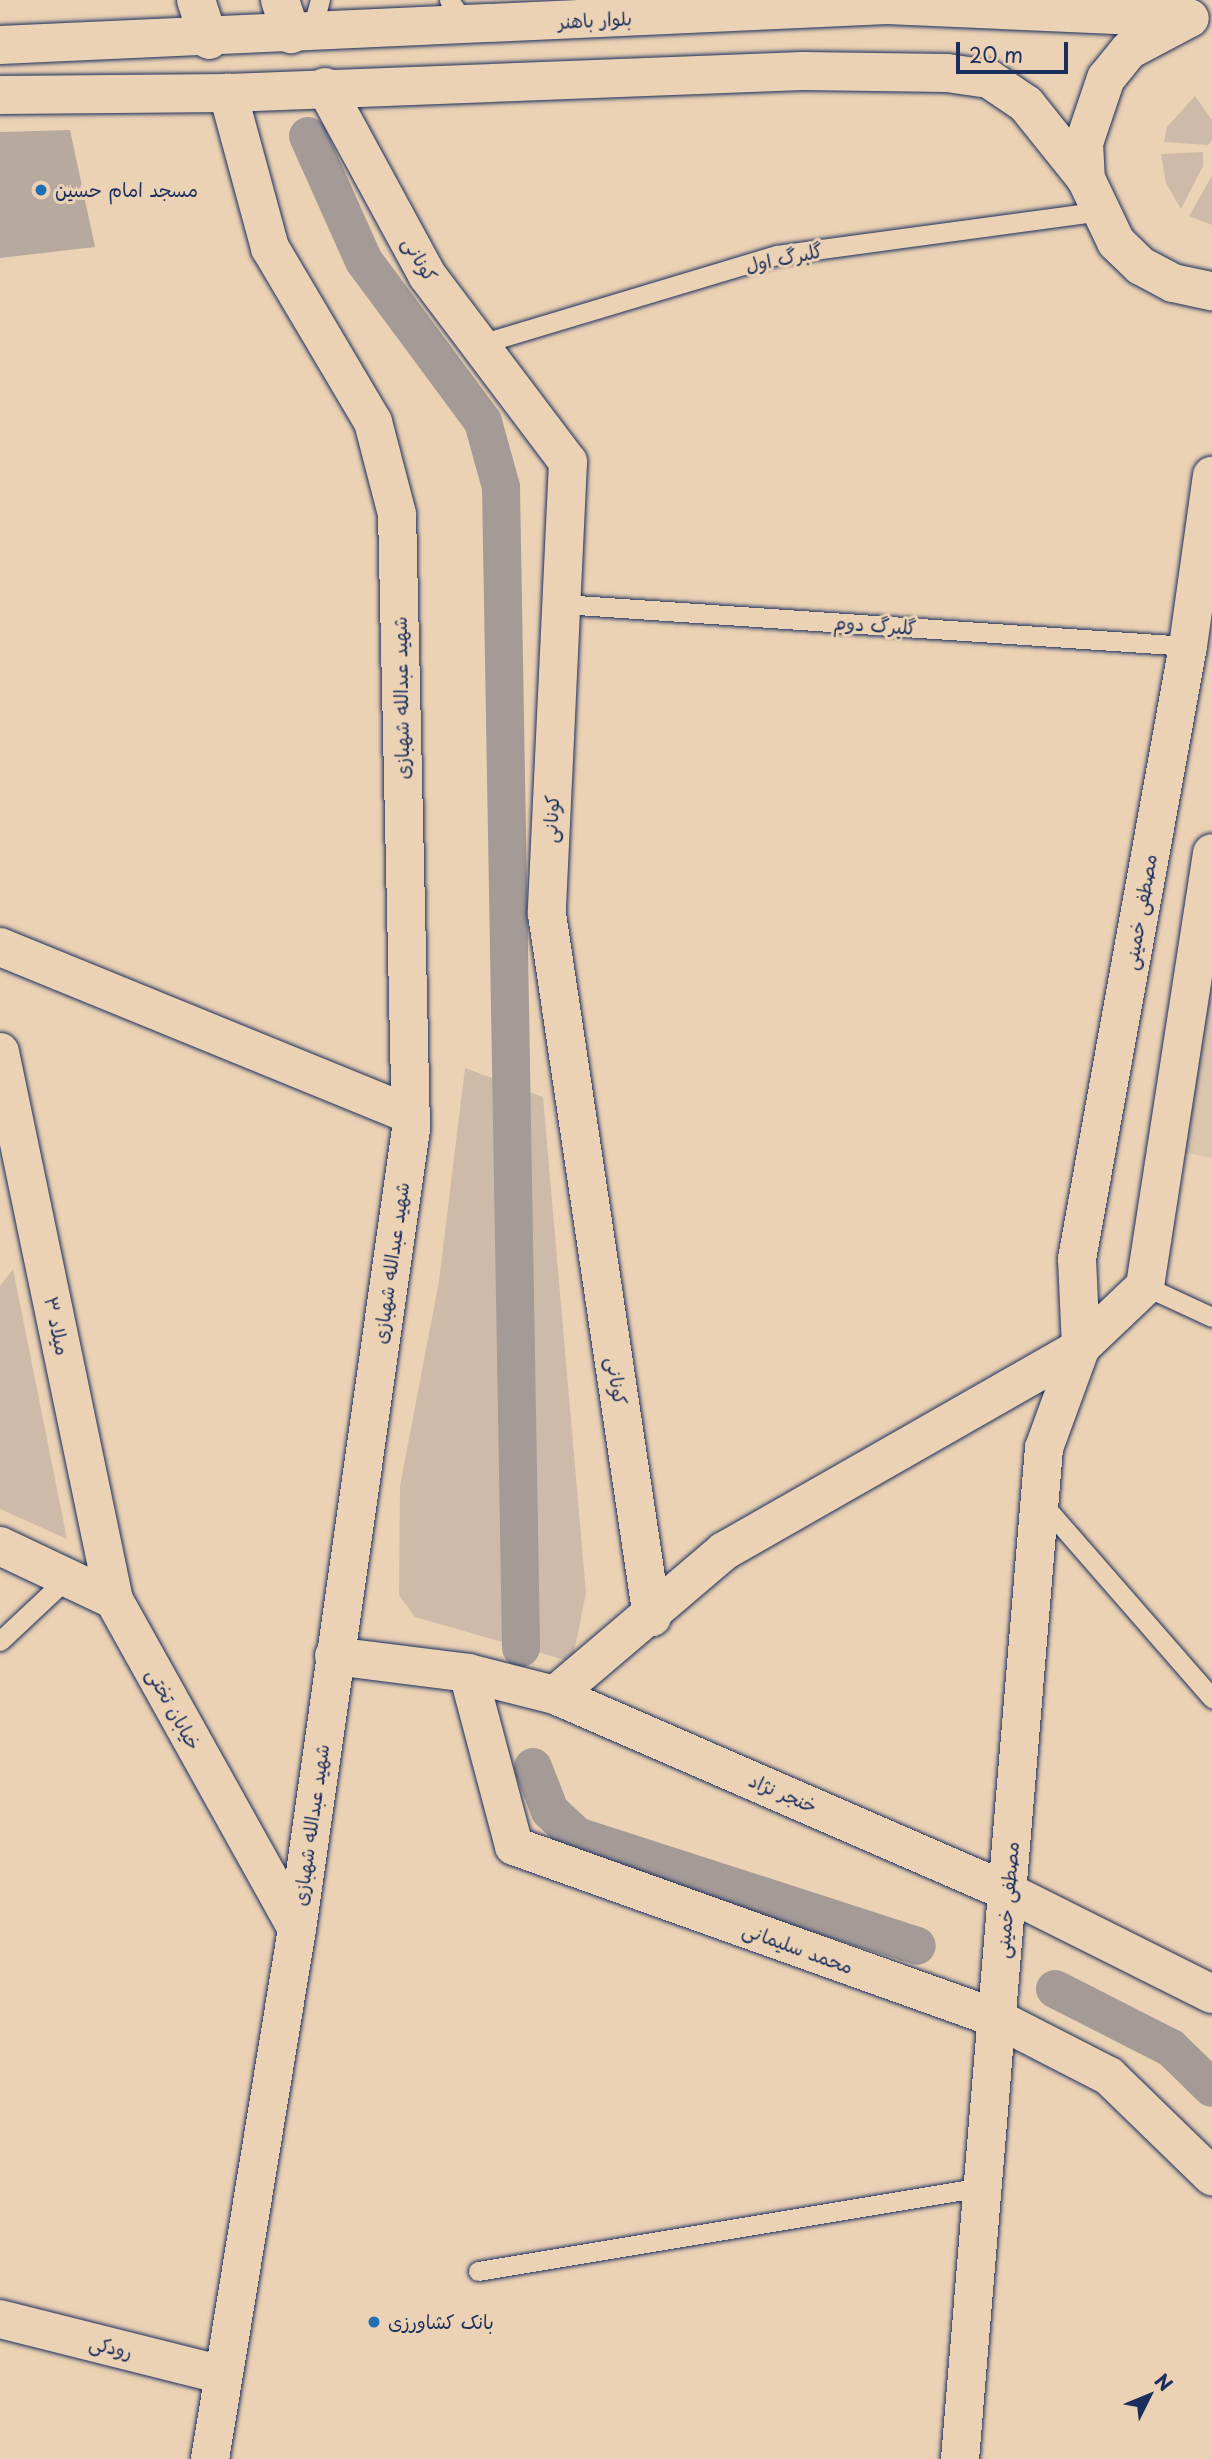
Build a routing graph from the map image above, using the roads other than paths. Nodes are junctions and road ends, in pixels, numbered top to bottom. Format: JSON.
{"nodes":[{"id":1,"x":197,"y":0,"type":"edge"},
{"id":2,"x":460,"y":9,"type":"edge"},
{"id":3,"x":301,"y":17,"type":"edge"},
{"id":4,"x":1201,"y":17,"type":"edge"},
{"id":5,"x":209,"y":40,"type":"junction"},
{"id":6,"x":0,"y":46,"type":"edge"},
{"id":7,"x":325,"y":87,"type":"junction"},
{"id":8,"x":228,"y":93,"type":"junction"},
{"id":9,"x":0,"y":95,"type":"edge"},
{"id":10,"x":1092,"y":195,"type":"junction"},
{"id":11,"x":1212,"y":291,"type":"edge"},
{"id":12,"x":480,"y":344,"type":"junction"},
{"id":13,"x":1212,"y":476,"type":"edge"},
{"id":14,"x":562,"y":604,"type":"junction"},
{"id":15,"x":1188,"y":646,"type":"junction"},
{"id":16,"x":1212,"y":853,"type":"edge"},
{"id":17,"x":0,"y":947,"type":"edge"},
{"id":18,"x":0,"y":1052,"type":"edge"},
{"id":19,"x":410,"y":1114,"type":"junction"},
{"id":20,"x":1145,"y":1286,"type":"junction"},
{"id":21,"x":1212,"y":1317,"type":"edge"},
{"id":22,"x":1081,"y":1347,"type":"junction"},
{"id":23,"x":1040,"y":1500,"type":"junction"},
{"id":24,"x":0,"y":1546,"type":"edge"},
{"id":25,"x":67,"y":1578,"type":"junction"},
{"id":26,"x":114,"y":1600,"type":"junction"},
{"id":27,"x":652,"y":1617,"type":"junction"},
{"id":28,"x":0,"y":1641,"type":"edge"},
{"id":29,"x":334,"y":1656,"type":"junction"},
{"id":30,"x":468,"y":1673,"type":"junction"},
{"id":31,"x":555,"y":1695,"type":"junction"},
{"id":32,"x":1212,"y":1698,"type":"edge"},
{"id":33,"x":1008,"y":1892,"type":"junction"},
{"id":34,"x":297,"y":1928,"type":"junction"},
{"id":35,"x":1212,"y":1994,"type":"edge"},
{"id":36,"x":996,"y":2018,"type":"junction"},
{"id":37,"x":1212,"y":2176,"type":"edge"},
{"id":38,"x":982,"y":2187,"type":"junction"},
{"id":39,"x":478,"y":2271,"type":"dead end"},
{"id":40,"x":0,"y":2319,"type":"edge"},
{"id":41,"x":223,"y":2375,"type":"junction"},
{"id":42,"x":210,"y":2459,"type":"edge"},
{"id":43,"x":960,"y":2459,"type":"edge"}],
"edges":[{"from":1,"to":5,"type":"street"},
{"from":2,"to":3,"type":"street","name":"بلوار باهنر"},
{"from":2,"to":4,"type":"street","name":"بلوار باهنر"},
{"from":3,"to":5,"type":"street","name":"بلوار باهنر"},
{"from":4,"to":10,"type":"street"},
{"from":5,"to":6,"type":"street","name":"بلوار باهنر"},
{"from":7,"to":8,"type":"street"},
{"from":7,"to":10,"type":"street"},
{"from":7,"to":12,"type":"street","name":"کونانی"},
{"from":8,"to":9,"type":"street"},
{"from":8,"to":19,"type":"street","name":"شهید عبدالله شهبازی"},
{"from":10,"to":11,"type":"street"},
{"from":10,"to":12,"type":"lane","name":"گلبرگ اول"},
{"from":12,"to":14,"type":"street","name":"کونانی"},
{"from":13,"to":15,"type":"street","name":"مصطفی خمینی"},
{"from":14,"to":15,"type":"lane","name":"گلبرگ دوم"},
{"from":14,"to":27,"type":"street","name":"کونانی"},
{"from":15,"to":22,"type":"street","name":"مصطفی خمینی"},
{"from":16,"to":20,"type":"street"},
{"from":17,"to":19,"type":"street"},
{"from":18,"to":26,"type":"street","name":"میلاد ۳"},
{"from":19,"to":29,"type":"street","name":"شهید عبدالله شهبازی"},
{"from":20,"to":21,"type":"lane"},
{"from":20,"to":22,"type":"street","name":"مصطفی خمینی"},
{"from":22,"to":23,"type":"street","name":"مصطفی خمینی"},
{"from":22,"to":27,"type":"street"},
{"from":23,"to":32,"type":"lane"},
{"from":23,"to":33,"type":"street","name":"مصطفی خمینی"},
{"from":24,"to":25,"type":"street"},
{"from":25,"to":26,"type":"street"},
{"from":25,"to":28,"type":"lane"},
{"from":26,"to":34,"type":"street","name":"خیابان تختی"},
{"from":27,"to":31,"type":"street"},
{"from":29,"to":30,"type":"street","name":"خنجر نژاد"},
{"from":29,"to":34,"type":"street","name":"شهید عبدالله شهبازی"},
{"from":30,"to":31,"type":"street","name":"خنجر نژاد"},
{"from":30,"to":36,"type":"street","name":"محمد سلیمانی"},
{"from":31,"to":33,"type":"street","name":"خنجر نژاد"},
{"from":33,"to":35,"type":"street","name":"خنجر نژاد"},
{"from":33,"to":36,"type":"street","name":"مصطفی خمینی"},
{"from":34,"to":41,"type":"street","name":"شهید عبدالله شهبازی"},
{"from":36,"to":37,"type":"street","name":"محمد سلیمانی"},
{"from":36,"to":38,"type":"street","name":"مصطفی خمینی"},
{"from":38,"to":39,"type":"lane"},
{"from":38,"to":43,"type":"street","name":"مصطفی خمینی"},
{"from":40,"to":41,"type":"street","name":"رودکی"},
{"from":41,"to":42,"type":"street","name":"شهید عبدالله شهبازی"}]}
